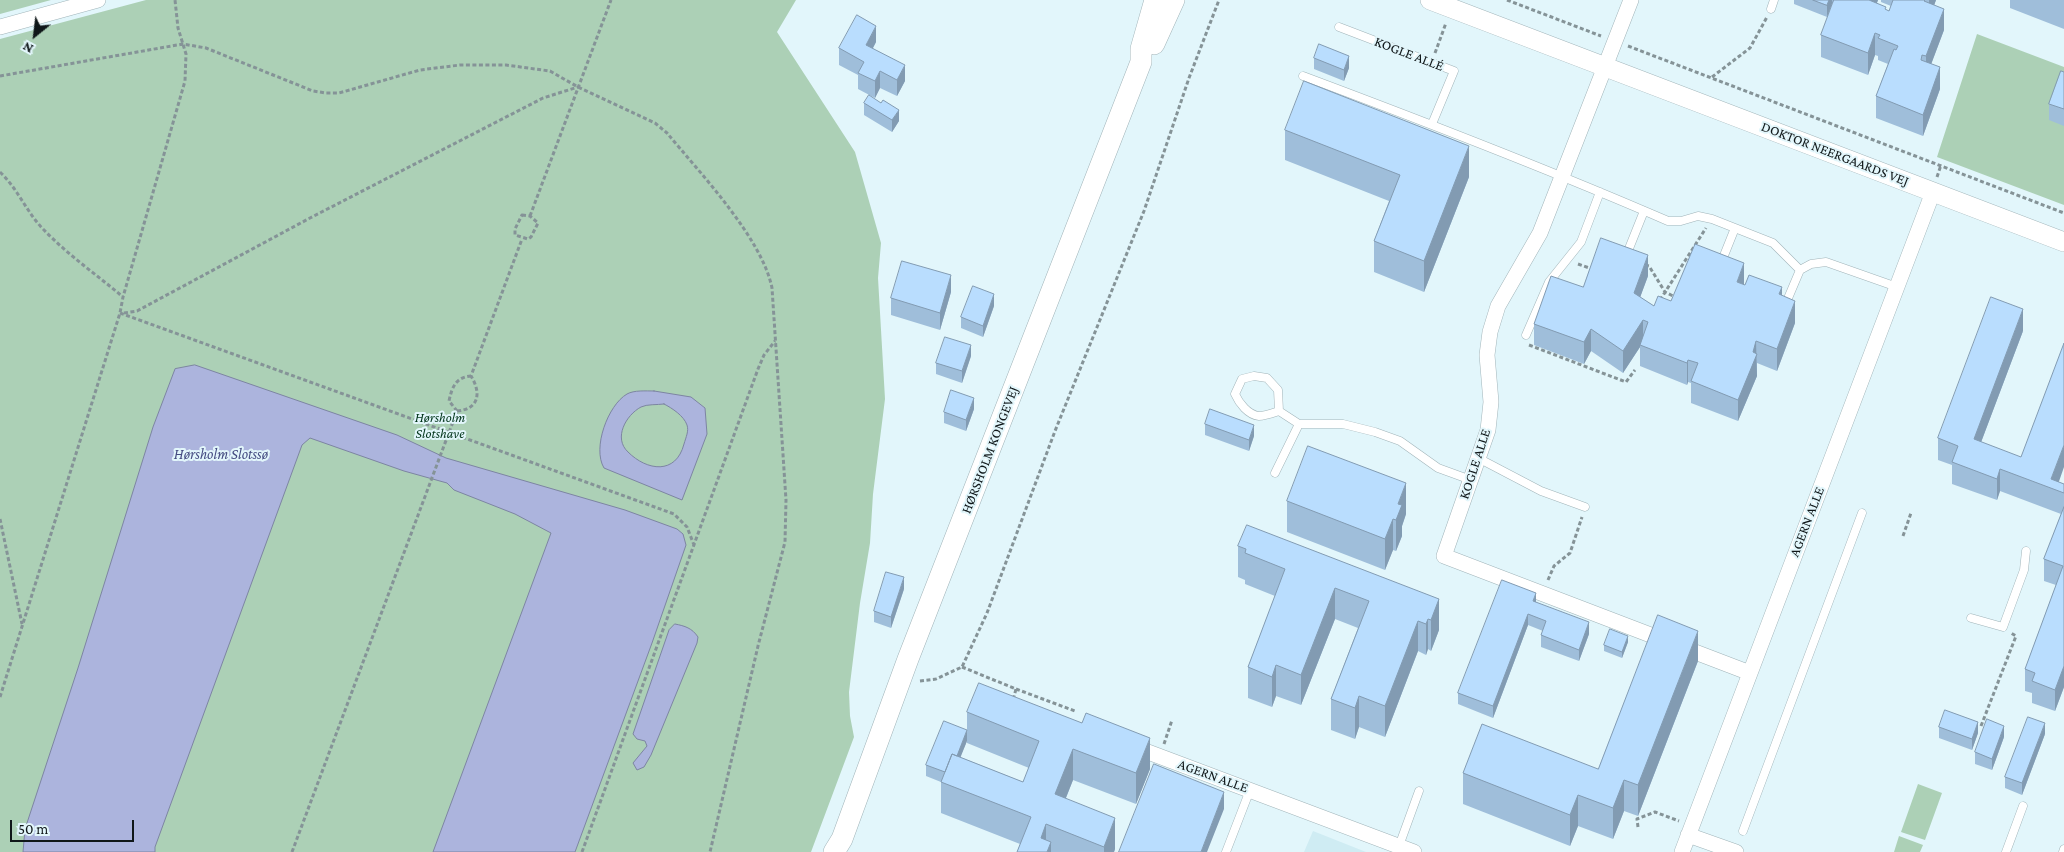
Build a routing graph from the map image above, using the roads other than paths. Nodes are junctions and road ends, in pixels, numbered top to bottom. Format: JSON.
{"nodes":[{"id":1,"x":98,"y":0,"type":"edge"},
{"id":2,"x":1156,"y":0,"type":"edge"},
{"id":3,"x":1174,"y":0,"type":"edge"},
{"id":4,"x":1430,"y":0,"type":"edge"},
{"id":5,"x":1631,"y":0,"type":"edge"},
{"id":6,"x":1774,"y":0,"type":"edge"},
{"id":7,"x":1771,"y":9,"type":"road end"},
{"id":8,"x":1339,"y":27,"type":"dead end"},
{"id":9,"x":0,"y":28,"type":"edge"},
{"id":10,"x":1141,"y":62,"type":"junction"},
{"id":11,"x":1605,"y":67,"type":"junction"},
{"id":12,"x":1303,"y":76,"type":"dead end"},
{"id":13,"x":1432,"y":124,"type":"junction"},
{"id":14,"x":1564,"y":176,"type":"junction"},
{"id":15,"x":1600,"y":192,"type":"junction"},
{"id":16,"x":1933,"y":192,"type":"junction"},
{"id":17,"x":1644,"y":211,"type":"junction"},
{"id":18,"x":1735,"y":228,"type":"junction"},
{"id":19,"x":2064,"y":242,"type":"edge"},
{"id":20,"x":1626,"y":256,"type":"edge"},
{"id":21,"x":1720,"y":268,"type":"edge"},
{"id":22,"x":1800,"y":270,"type":"junction"},
{"id":23,"x":1897,"y":287,"type":"junction"},
{"id":24,"x":1786,"y":303,"type":"edge"},
{"id":25,"x":1526,"y":335,"type":"road end"},
{"id":26,"x":1279,"y":411,"type":"junction"},
{"id":27,"x":1298,"y":424,"type":"junction"},
{"id":28,"x":1478,"y":458,"type":"junction"},
{"id":29,"x":1275,"y":473,"type":"dead end"},
{"id":30,"x":1471,"y":480,"type":"junction"},
{"id":31,"x":1585,"y":507,"type":"road end"},
{"id":32,"x":1862,"y":513,"type":"dead end"},
{"id":33,"x":2026,"y":551,"type":"dead end"},
{"id":34,"x":1971,"y":618,"type":"dead end"},
{"id":35,"x":1750,"y":673,"type":"junction"},
{"id":36,"x":1116,"y":740,"type":"edge"},
{"id":37,"x":1250,"y":790,"type":"junction"},
{"id":38,"x":1419,"y":791,"type":"dead end"},
{"id":39,"x":2023,"y":806,"type":"dead end"},
{"id":40,"x":1690,"y":831,"type":"junction"},
{"id":41,"x":1743,"y":831,"type":"dead end"},
{"id":42,"x":1398,"y":846,"type":"junction"},
{"id":43,"x":838,"y":848,"type":"edge"},
{"id":44,"x":1226,"y":852,"type":"edge"},
{"id":45,"x":1414,"y":852,"type":"edge"},
{"id":46,"x":1682,"y":852,"type":"edge"},
{"id":47,"x":1736,"y":852,"type":"edge"},
{"id":48,"x":2006,"y":852,"type":"edge"}],
"edges":[{"from":1,"to":9,"type":"street"},
{"from":2,"to":10,"type":"main road","name":"HØRSHOLM KONGEVEJ"},
{"from":3,"to":10,"type":"main road","name":"HØRSHOLM KONGEVEJ"},
{"from":4,"to":11,"type":"street","name":"DOKTOR NEERGAARDS VEJ"},
{"from":5,"to":11,"type":"street"},
{"from":6,"to":7,"type":"lane"},
{"from":8,"to":13,"type":"lane","name":"KOGLE ALLÉ"},
{"from":10,"to":43,"type":"main road","name":"HØRSHOLM KONGEVEJ"},
{"from":11,"to":14,"type":"street","name":"KOGLE ALLE"},
{"from":11,"to":16,"type":"street","name":"DOKTOR NEERGAARDS VEJ"},
{"from":12,"to":13,"type":"lane"},
{"from":13,"to":14,"type":"lane"},
{"from":14,"to":15,"type":"lane"},
{"from":14,"to":28,"type":"street","name":"KOGLE ALLE"},
{"from":15,"to":17,"type":"lane"},
{"from":15,"to":25,"type":"lane"},
{"from":16,"to":19,"type":"street","name":"DOKTOR NEERGAARDS VEJ"},
{"from":16,"to":23,"type":"street","name":"AGERN ALLE"},
{"from":17,"to":18,"type":"lane"},
{"from":17,"to":20,"type":"lane"},
{"from":18,"to":21,"type":"lane"},
{"from":18,"to":22,"type":"lane"},
{"from":22,"to":23,"type":"lane"},
{"from":22,"to":24,"type":"lane"},
{"from":23,"to":35,"type":"street","name":"AGERN ALLE"},
{"from":26,"to":26,"type":"lane"},
{"from":26,"to":27,"type":"lane"},
{"from":27,"to":29,"type":"lane"},
{"from":27,"to":30,"type":"lane"},
{"from":28,"to":30,"type":"street","name":"KOGLE ALLE"},
{"from":28,"to":31,"type":"lane"},
{"from":30,"to":35,"type":"street","name":"KOGLE ALLE"},
{"from":32,"to":41,"type":"lane"},
{"from":33,"to":34,"type":"lane"},
{"from":35,"to":40,"type":"street","name":"AGERN ALLE"},
{"from":36,"to":37,"type":"street","name":"AGERN ALLE"},
{"from":37,"to":42,"type":"street","name":"AGERN ALLE"},
{"from":37,"to":44,"type":"lane"},
{"from":38,"to":42,"type":"lane"},
{"from":39,"to":48,"type":"lane"},
{"from":40,"to":46,"type":"street","name":"AGERN ALLE"},
{"from":40,"to":47,"type":"street"},
{"from":42,"to":45,"type":"street","name":"AGERN ALLE"}]}
